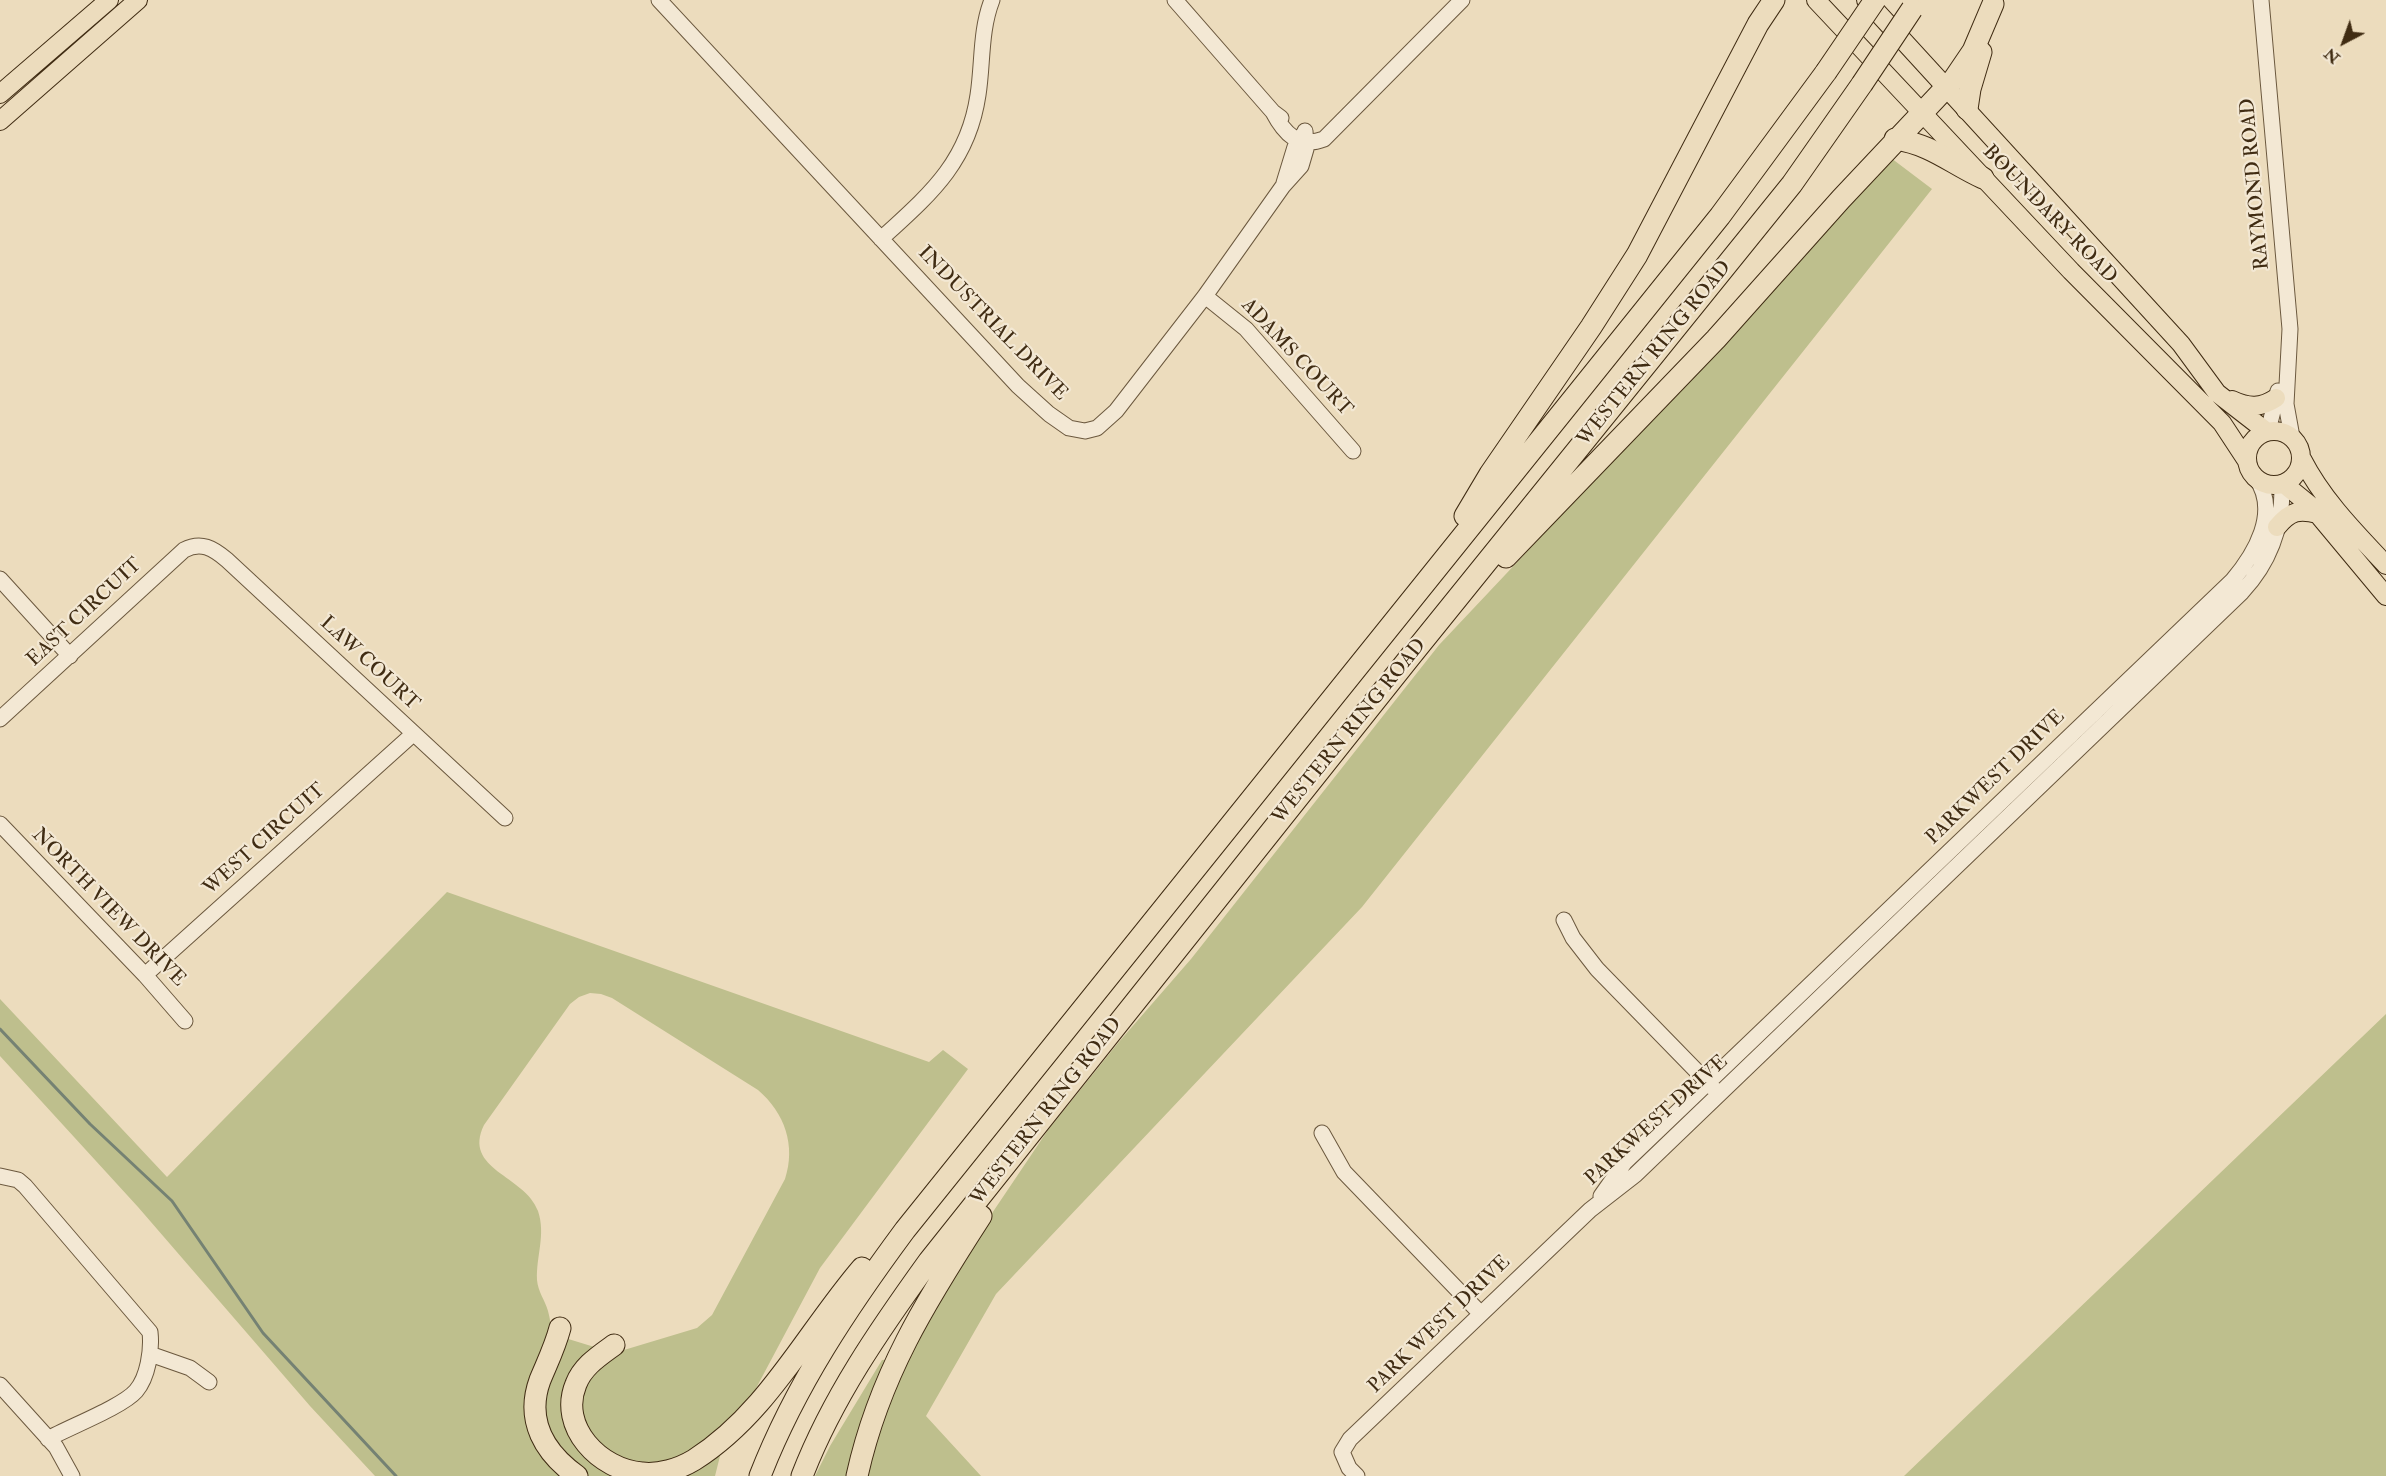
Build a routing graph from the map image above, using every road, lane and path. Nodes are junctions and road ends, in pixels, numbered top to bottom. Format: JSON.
{"nodes":[{"id":1,"x":109,"y":0,"type":"edge"},
{"id":2,"x":138,"y":0,"type":"edge"},
{"id":3,"x":659,"y":0,"type":"edge"},
{"id":4,"x":992,"y":0,"type":"edge"},
{"id":5,"x":1175,"y":0,"type":"edge"},
{"id":6,"x":1462,"y":0,"type":"edge"},
{"id":7,"x":1757,"y":0,"type":"edge"},
{"id":8,"x":1774,"y":0,"type":"edge"},
{"id":9,"x":1816,"y":0,"type":"edge"},
{"id":10,"x":1866,"y":0,"type":"edge"},
{"id":11,"x":1875,"y":0,"type":"edge"},
{"id":12,"x":2261,"y":0,"type":"edge"},
{"id":13,"x":1994,"y":2,"type":"edge"},
{"id":14,"x":1915,"y":4,"type":"edge"},
{"id":15,"x":1946,"y":87,"type":"junction"},
{"id":16,"x":0,"y":94,"type":"edge"},
{"id":17,"x":1967,"y":109,"type":"junction"},
{"id":18,"x":1920,"y":112,"type":"junction"},
{"id":19,"x":0,"y":120,"type":"edge"},
{"id":20,"x":1699,"y":136,"type":"junction"},
{"id":21,"x":1303,"y":138,"type":"junction"},
{"id":22,"x":1895,"y":139,"type":"junction"},
{"id":23,"x":1983,"y":178,"type":"junction"},
{"id":24,"x":881,"y":239,"type":"junction"},
{"id":25,"x":1205,"y":296,"type":"junction"},
{"id":26,"x":2288,"y":364,"type":"junction"},
{"id":27,"x":2217,"y":393,"type":"junction"},
{"id":28,"x":2276,"y":398,"type":"junction"},
{"id":29,"x":2267,"y":431,"type":"junction"},
{"id":30,"x":2292,"y":437,"type":"junction"},
{"id":31,"x":1353,"y":451,"type":"dead end"},
{"id":32,"x":2301,"y":459,"type":"junction"},
{"id":33,"x":2247,"y":461,"type":"junction"},
{"id":34,"x":2256,"y":478,"type":"junction"},
{"id":35,"x":2283,"y":484,"type":"junction"},
{"id":36,"x":2318,"y":514,"type":"junction"},
{"id":37,"x":2277,"y":527,"type":"junction"},
{"id":38,"x":202,"y":545,"type":"joint"},
{"id":39,"x":2386,"y":565,"type":"edge"},
{"id":40,"x":0,"y":579,"type":"edge"},
{"id":41,"x":1424,"y":583,"type":"junction"},
{"id":42,"x":2386,"y":596,"type":"edge"},
{"id":43,"x":70,"y":656,"type":"junction"},
{"id":44,"x":1410,"y":657,"type":"junction"},
{"id":45,"x":2131,"y":688,"type":"junction"},
{"id":46,"x":0,"y":719,"type":"edge"},
{"id":47,"x":412,"y":734,"type":"junction"},
{"id":48,"x":505,"y":818,"type":"dead end"},
{"id":49,"x":0,"y":825,"type":"edge"},
{"id":50,"x":1564,"y":920,"type":"dead end"},
{"id":51,"x":145,"y":975,"type":"junction"},
{"id":52,"x":185,"y":1021,"type":"dead end"},
{"id":53,"x":1046,"y":1053,"type":"junction"},
{"id":54,"x":1708,"y":1083,"type":"junction"},
{"id":55,"x":1719,"y":1095,"type":"junction"},
{"id":56,"x":1044,"y":1117,"type":"junction"},
{"id":57,"x":1322,"y":1133,"type":"dead end"},
{"id":58,"x":0,"y":1176,"type":"edge"},
{"id":59,"x":1590,"y":1210,"type":"junction"},
{"id":60,"x":1481,"y":1314,"type":"junction"},
{"id":61,"x":560,"y":1328,"type":"dead end"},
{"id":62,"x":614,"y":1345,"type":"dead end"},
{"id":63,"x":150,"y":1354,"type":"junction"},
{"id":64,"x":209,"y":1382,"type":"dead end"},
{"id":65,"x":0,"y":1385,"type":"edge"},
{"id":66,"x":48,"y":1438,"type":"junction"},
{"id":67,"x":72,"y":1476,"type":"edge"},
{"id":68,"x":577,"y":1476,"type":"edge"},
{"id":69,"x":760,"y":1476,"type":"edge"},
{"id":70,"x":801,"y":1476,"type":"edge"},
{"id":71,"x":857,"y":1476,"type":"edge"},
{"id":72,"x":1357,"y":1476,"type":"edge"}],
"edges":[{"from":1,"to":16,"type":"main road"},
{"from":2,"to":19,"type":"main road"},
{"from":3,"to":24,"type":"street","name":"INDUSTRIAL DRIVE"},
{"from":4,"to":24,"type":"street"},
{"from":5,"to":21,"type":"street"},
{"from":6,"to":21,"type":"street"},
{"from":7,"to":20,"type":"highway"},
{"from":8,"to":20,"type":"highway"},
{"from":9,"to":18,"type":"main road","name":"BOUNDARY ROAD"},
{"from":10,"to":15,"type":"main road","name":"BOUNDARY ROAD"},
{"from":11,"to":41,"type":"highway","name":"WESTERN RING ROAD","bridge":true},
{"from":12,"to":26,"type":"street","name":"RAYMOND ROAD"},
{"from":13,"to":15,"type":"highway"},
{"from":13,"to":17,"type":"highway"},
{"from":14,"to":44,"type":"highway","name":"WESTERN RING ROAD","bridge":true},
{"from":15,"to":17,"type":"main road","name":"BOUNDARY ROAD"},
{"from":15,"to":18,"type":"highway"},
{"from":17,"to":27,"type":"main road","name":"BOUNDARY ROAD"},
{"from":18,"to":22,"type":"highway"},
{"from":18,"to":23,"type":"main road","name":"BOUNDARY ROAD"},
{"from":20,"to":41,"type":"highway"},
{"from":21,"to":25,"type":"street","name":"INDUSTRIAL DRIVE"},
{"from":22,"to":23,"type":"highway"},
{"from":22,"to":44,"type":"highway"},
{"from":23,"to":33,"type":"main road","name":"BOUNDARY ROAD"},
{"from":24,"to":25,"type":"street","name":"INDUSTRIAL DRIVE"},
{"from":25,"to":31,"type":"street","name":"ADAMS COURT"},
{"from":26,"to":28,"type":"street","name":"RAYMOND ROAD"},
{"from":26,"to":30,"type":"street","name":"RAYMOND ROAD"},
{"from":27,"to":28,"type":"main road"},
{"from":27,"to":29,"type":"main road","name":"BOUNDARY ROAD"},
{"from":28,"to":29,"type":"street","name":"RAYMOND ROAD"},
{"from":29,"to":30,"type":"main road"},
{"from":29,"to":33,"type":"main road"},
{"from":30,"to":32,"type":"main road"},
{"from":32,"to":35,"type":"main road"},
{"from":32,"to":39,"type":"main road"},
{"from":33,"to":34,"type":"main road"},
{"from":34,"to":35,"type":"main road"},
{"from":34,"to":45,"type":"street","name":"PARKWEST DRIVE"},
{"from":35,"to":36,"type":"main road"},
{"from":35,"to":37,"type":"street","name":"PARKWEST DRIVE"},
{"from":36,"to":37,"type":"main road"},
{"from":36,"to":42,"type":"main road"},
{"from":37,"to":45,"type":"street","name":"PARKWEST DRIVE"},
{"from":38,"to":43,"type":"street","name":"EAST CIRCUIT"},
{"from":38,"to":47,"type":"street","name":"LAW COURT"},
{"from":40,"to":43,"type":"street"},
{"from":41,"to":53,"type":"highway","name":"WESTERN RING ROAD"},
{"from":43,"to":46,"type":"street","name":"EAST CIRCUIT"},
{"from":44,"to":56,"type":"highway","name":"WESTERN RING ROAD"},
{"from":45,"to":54,"type":"street","name":"PARKWEST DRIVE"},
{"from":45,"to":55,"type":"street","name":"PARKWEST DRIVE"},
{"from":47,"to":48,"type":"street","name":"LAW COURT"},
{"from":47,"to":51,"type":"street","name":"WEST CIRCUIT"},
{"from":49,"to":51,"type":"street","name":"NORTH VIEW DRIVE"},
{"from":50,"to":54,"type":"street"},
{"from":51,"to":52,"type":"street","name":"NORTH VIEW DRIVE"},
{"from":53,"to":62,"type":"highway"},
{"from":53,"to":69,"type":"highway","name":"WESTERN RING ROAD"},
{"from":54,"to":55,"type":"street"},
{"from":54,"to":59,"type":"street","name":"PARKWEST DRIVE"},
{"from":55,"to":59,"type":"street","name":"PARKWEST DRIVE"},
{"from":56,"to":70,"type":"highway","name":"WESTERN RING ROAD"},
{"from":56,"to":71,"type":"highway"},
{"from":57,"to":60,"type":"street"},
{"from":58,"to":63,"type":"street"},
{"from":59,"to":60,"type":"street","name":"PARK WEST DRIVE"},
{"from":60,"to":72,"type":"street","name":"PARK WEST DRIVE"},
{"from":61,"to":68,"type":"highway"},
{"from":63,"to":64,"type":"street"},
{"from":63,"to":66,"type":"street"},
{"from":65,"to":66,"type":"street"},
{"from":66,"to":67,"type":"street"}]}
